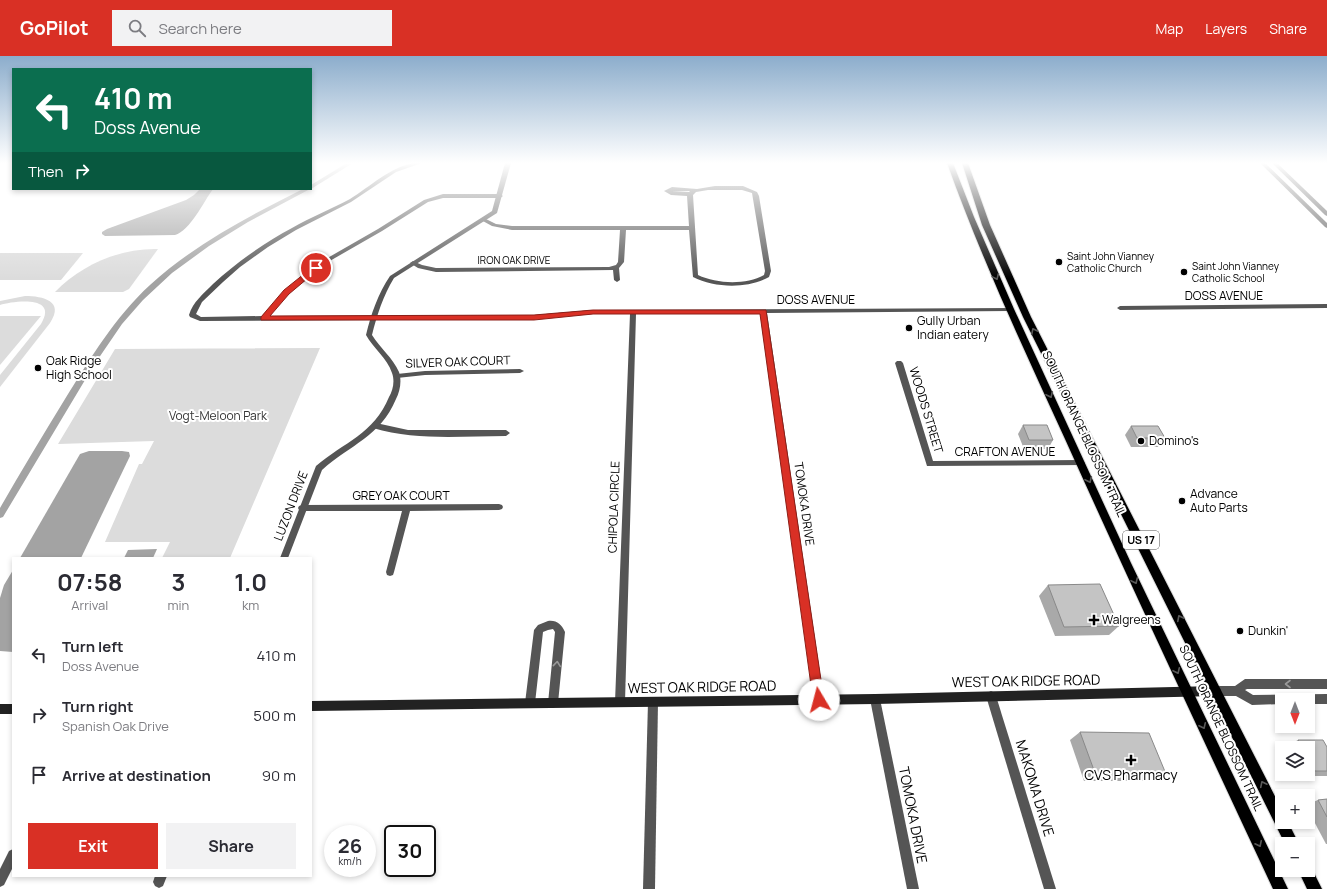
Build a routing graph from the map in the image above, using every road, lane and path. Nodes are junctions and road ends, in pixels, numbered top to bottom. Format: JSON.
{"nodes":[{"id":1,"x":347,"y":202,"type":"edge"},
{"id":2,"x":425,"y":202,"type":"edge"},
{"id":3,"x":498,"y":202,"type":"edge"},
{"id":4,"x":693,"y":202,"type":"edge"},
{"id":5,"x":757,"y":202,"type":"edge"},
{"id":6,"x":965,"y":202,"type":"edge"},
{"id":7,"x":978,"y":202,"type":"edge"},
{"id":8,"x":1302,"y":202,"type":"edge"},
{"id":9,"x":1314,"y":202,"type":"edge"},
{"id":10,"x":1327,"y":214,"type":"edge"},
{"id":11,"x":484,"y":220,"type":"junction"},
{"id":12,"x":1327,"y":226,"type":"edge"},
{"id":13,"x":623,"y":228,"type":"junction"},
{"id":14,"x":692,"y":228,"type":"junction"},
{"id":15,"x":978,"y":235,"type":"junction"},
{"id":16,"x":994,"y":244,"type":"junction"},
{"id":17,"x":413,"y":263,"type":"junction"},
{"id":18,"x":616,"y":267,"type":"junction"},
{"id":19,"x":617,"y":280,"type":"dead end"},
{"id":20,"x":1327,"y":306,"type":"edge"},
{"id":21,"x":1120,"y":308,"type":"dead end"},
{"id":22,"x":1010,"y":309,"type":"junction"},
{"id":23,"x":763,"y":311,"type":"junction"},
{"id":24,"x":633,"y":312,"type":"junction"},
{"id":25,"x":373,"y":317,"type":"junction"},
{"id":26,"x":1027,"y":317,"type":"junction"},
{"id":27,"x":264,"y":318,"type":"junction"},
{"id":28,"x":899,"y":363,"type":"dead end"},
{"id":29,"x":520,"y":371,"type":"dead end"},
{"id":30,"x":397,"y":376,"type":"junction"},
{"id":31,"x":376,"y":426,"type":"junction"},
{"id":32,"x":506,"y":433,"type":"dead end"},
{"id":33,"x":1081,"y":463,"type":"junction"},
{"id":34,"x":930,"y":464,"type":"joint"},
{"id":35,"x":302,"y":508,"type":"junction"},
{"id":36,"x":407,"y":508,"type":"junction"},
{"id":37,"x":499,"y":508,"type":"dead end"},
{"id":38,"x":284,"y":557,"type":"edge"},
{"id":39,"x":390,"y":572,"type":"dead end"},
{"id":40,"x":1327,"y":684,"type":"edge"},
{"id":41,"x":1186,"y":691,"type":"junction"},
{"id":42,"x":1216,"y":691,"type":"junction"},
{"id":43,"x":1237,"y":691,"type":"junction"},
{"id":44,"x":991,"y":696,"type":"junction"},
{"id":45,"x":875,"y":699,"type":"junction"},
{"id":46,"x":1327,"y":699,"type":"edge"},
{"id":47,"x":819,"y":700,"type":"junction"},
{"id":48,"x":620,"y":702,"type":"junction"},
{"id":49,"x":653,"y":702,"type":"junction"},
{"id":50,"x":530,"y":703,"type":"junction"},
{"id":51,"x":553,"y":703,"type":"junction"},
{"id":52,"x":312,"y":706,"type":"edge"},
{"id":53,"x":0,"y":709,"type":"edge"},
{"id":54,"x":12,"y":709,"type":"edge"},
{"id":55,"x":1289,"y":837,"type":"edge"},
{"id":56,"x":12,"y":857,"type":"edge"},
{"id":57,"x":1309,"y":877,"type":"edge"},
{"id":58,"x":0,"y":881,"type":"edge"},
{"id":59,"x":649,"y":889,"type":"edge"},
{"id":60,"x":913,"y":889,"type":"edge"},
{"id":61,"x":1050,"y":889,"type":"edge"},
{"id":62,"x":1281,"y":889,"type":"edge"},
{"id":63,"x":1315,"y":889,"type":"edge"}],
"edges":[{"from":1,"to":27,"type":"street","name":"DOSS AVENUE"},
{"from":2,"to":27,"type":"street"},
{"from":3,"to":11,"type":"street"},
{"from":4,"to":14,"type":"street"},
{"from":5,"to":14,"type":"street"},
{"from":6,"to":15,"type":"main road","name":"SOUTH ORANGE BLOSSOM TRAIL","number":"US 17"},
{"from":7,"to":16,"type":"main road","name":"SOUTH ORANGE BLOSSOM TRAIL","number":"US 17"},
{"from":8,"to":12,"type":"street"},
{"from":9,"to":10,"type":"street"},
{"from":11,"to":13,"type":"street"},
{"from":11,"to":17,"type":"street"},
{"from":13,"to":14,"type":"street"},
{"from":13,"to":18,"type":"street"},
{"from":15,"to":16,"type":"main road"},
{"from":15,"to":22,"type":"main road","name":"SOUTH ORANGE BLOSSOM TRAIL","number":"US 17","one_way":true},
{"from":16,"to":26,"type":"main road","name":"SOUTH ORANGE BLOSSOM TRAIL","number":"US 17"},
{"from":17,"to":18,"type":"street","name":"IRON OAK DRIVE"},
{"from":17,"to":25,"type":"street"},
{"from":18,"to":19,"type":"street"},
{"from":20,"to":21,"type":"street","name":"DOSS AVENUE"},
{"from":22,"to":23,"type":"street","name":"DOSS AVENUE"},
{"from":22,"to":26,"type":"main road"},
{"from":22,"to":33,"type":"main road","name":"SOUTH ORANGE BLOSSOM TRAIL","number":"US 17","one_way":true},
{"from":23,"to":24,"type":"street","name":"DOSS AVENUE"},
{"from":23,"to":47,"type":"street","name":"TOMOKA DRIVE"},
{"from":24,"to":25,"type":"street","name":"DOSS AVENUE"},
{"from":24,"to":48,"type":"street","name":"CHIPOLA CIRCLE"},
{"from":25,"to":27,"type":"street","name":"DOSS AVENUE"},
{"from":25,"to":30,"type":"street"},
{"from":42,"to":26,"type":"main road","name":"SOUTH ORANGE BLOSSOM TRAIL","number":"US 17","one_way":true},
{"from":28,"to":34,"type":"street","name":"WOODS STREET"},
{"from":29,"to":30,"type":"street","name":"SILVER OAK COURT"},
{"from":30,"to":31,"type":"street","name":"LUZON DRIVE"},
{"from":31,"to":32,"type":"street"},
{"from":31,"to":35,"type":"street","name":"LUZON DRIVE"},
{"from":33,"to":34,"type":"street","name":"CRAFTON AVENUE"},
{"from":33,"to":41,"type":"main road","name":"SOUTH ORANGE BLOSSOM TRAIL","number":"US 17","one_way":true},
{"from":35,"to":36,"type":"street","name":"GREY OAK COURT"},
{"from":35,"to":38,"type":"street","name":"LUZON DRIVE"},
{"from":36,"to":37,"type":"street","name":"GREY OAK COURT"},
{"from":36,"to":39,"type":"street"},
{"from":40,"to":43,"type":"street","name":"WEST OAK RIDGE ROAD","one_way":true},
{"from":41,"to":42,"type":"main road","name":"WEST OAK RIDGE ROAD"},
{"from":41,"to":44,"type":"main road","name":"WEST OAK RIDGE ROAD"},
{"from":41,"to":62,"type":"main road","name":"SOUTH ORANGE BLOSSOM TRAIL","number":"US 17","one_way":true},
{"from":42,"to":43,"type":"street","name":"WEST OAK RIDGE ROAD"},
{"from":55,"to":42,"type":"main road","name":"SOUTH ORANGE BLOSSOM TRAIL","number":"US 17","one_way":true},
{"from":43,"to":46,"type":"street","name":"WEST OAK RIDGE ROAD"},
{"from":44,"to":45,"type":"main road","name":"WEST OAK RIDGE ROAD"},
{"from":44,"to":61,"type":"street","name":"MAKOMA DRIVE"},
{"from":45,"to":47,"type":"main road","name":"WEST OAK RIDGE ROAD"},
{"from":45,"to":60,"type":"street","name":"TOMOKA DRIVE"},
{"from":47,"to":49,"type":"main road","name":"WEST OAK RIDGE ROAD"},
{"from":48,"to":49,"type":"main road","name":"WEST OAK RIDGE ROAD"},
{"from":48,"to":51,"type":"main road","name":"WEST OAK RIDGE ROAD"},
{"from":49,"to":59,"type":"street"},
{"from":50,"to":51,"type":"main road","name":"WEST OAK RIDGE ROAD"},
{"from":51,"to":50,"type":"street","one_way":true},
{"from":50,"to":52,"type":"main road","name":"WEST OAK RIDGE ROAD"},
{"from":53,"to":54,"type":"main road"},
{"from":56,"to":58,"type":"street"},
{"from":57,"to":63,"type":"main road"}]}
